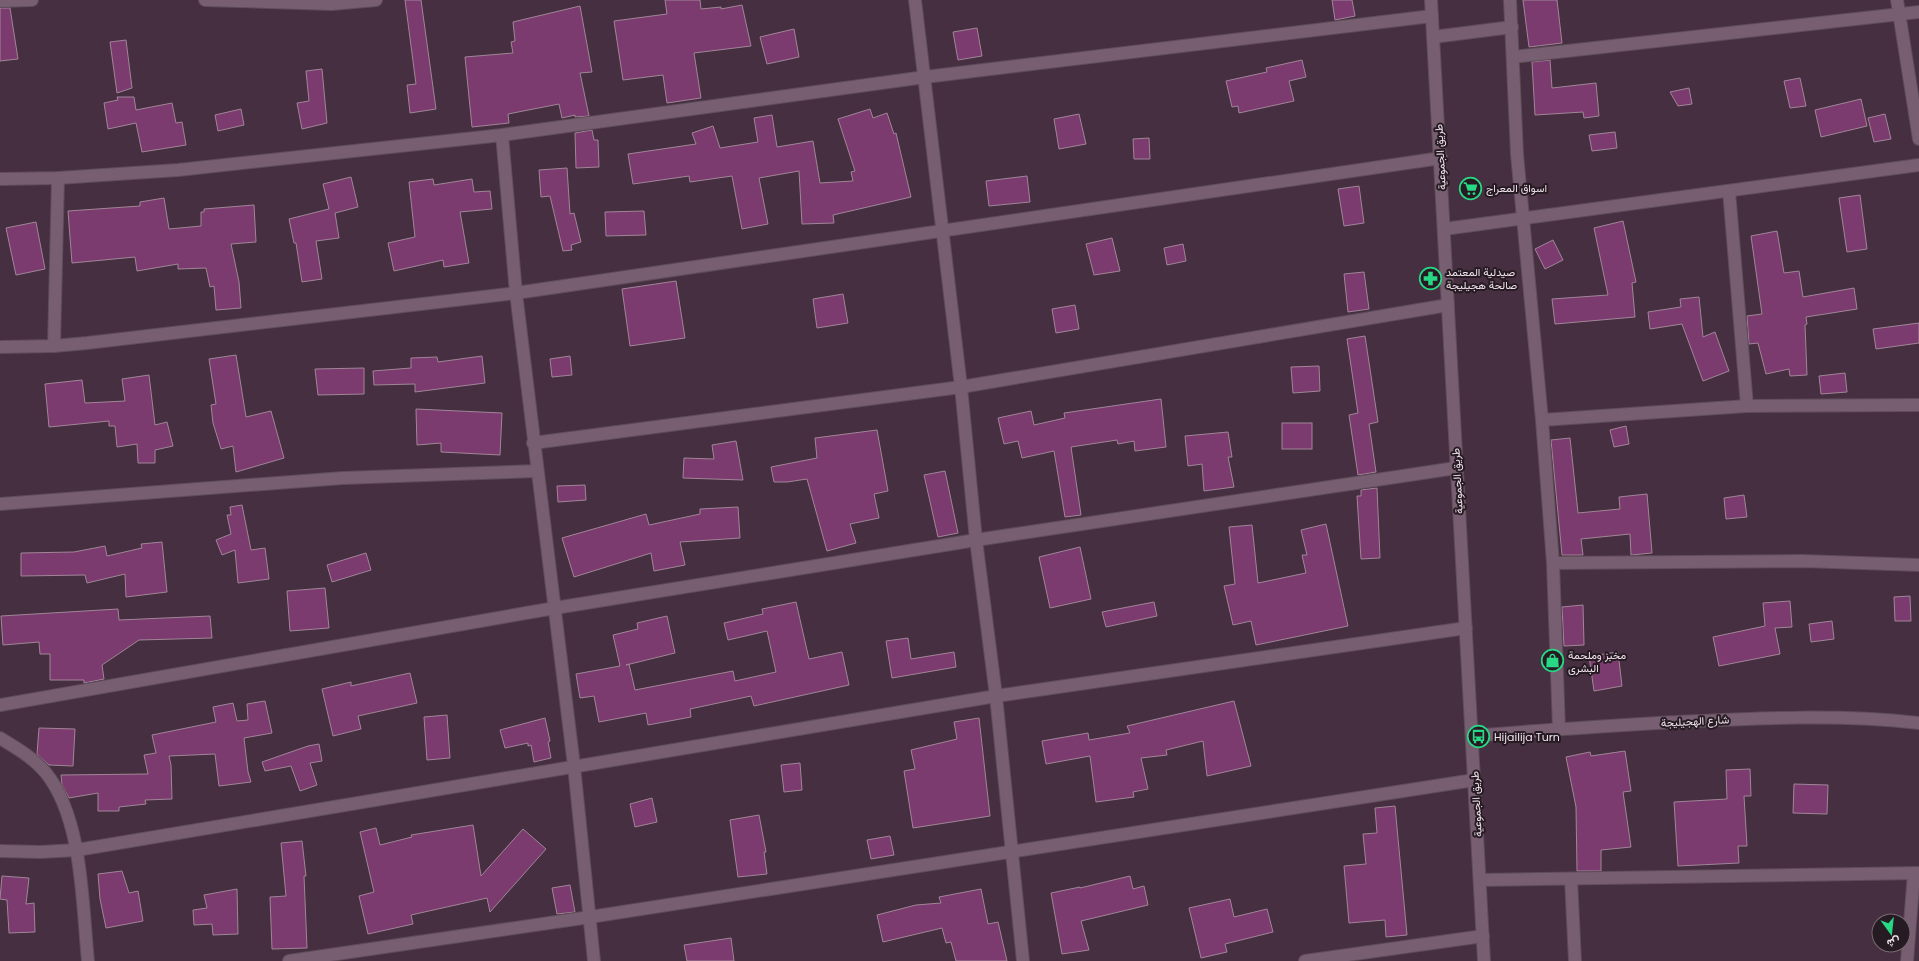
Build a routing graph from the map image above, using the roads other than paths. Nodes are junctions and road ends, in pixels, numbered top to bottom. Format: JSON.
{"nodes":[{"id":1,"x":32,"y":0,"type":"edge"},
{"id":2,"x":205,"y":0,"type":"edge"},
{"id":3,"x":376,"y":0,"type":"edge"},
{"id":4,"x":915,"y":0,"type":"edge"},
{"id":5,"x":1431,"y":0,"type":"edge"},
{"id":6,"x":1510,"y":0,"type":"edge"},
{"id":7,"x":1897,"y":0,"type":"edge"},
{"id":8,"x":0,"y":1,"type":"edge"},
{"id":9,"x":1919,"y":12,"type":"edge"},
{"id":10,"x":1899,"y":14,"type":"junction"},
{"id":11,"x":1432,"y":16,"type":"junction"},
{"id":12,"x":1512,"y":27,"type":"junction"},
{"id":13,"x":1433,"y":37,"type":"junction"},
{"id":14,"x":1513,"y":57,"type":"junction"},
{"id":15,"x":925,"y":77,"type":"junction"},
{"id":16,"x":502,"y":135,"type":"junction"},
{"id":17,"x":1919,"y":139,"type":"edge"},
{"id":18,"x":1441,"y":158,"type":"junction"},
{"id":19,"x":1919,"y":165,"type":"edge"},
{"id":20,"x":58,"y":178,"type":"junction"},
{"id":21,"x":0,"y":179,"type":"edge"},
{"id":22,"x":1729,"y":191,"type":"junction"},
{"id":23,"x":1523,"y":218,"type":"junction"},
{"id":24,"x":1444,"y":229,"type":"junction"},
{"id":25,"x":942,"y":231,"type":"junction"},
{"id":26,"x":516,"y":293,"type":"junction"},
{"id":27,"x":1448,"y":305,"type":"junction"},
{"id":28,"x":0,"y":346,"type":"edge"},
{"id":29,"x":54,"y":346,"type":"junction"},
{"id":30,"x":961,"y":387,"type":"junction"},
{"id":31,"x":1919,"y":405,"type":"edge"},
{"id":32,"x":1747,"y":406,"type":"junction"},
{"id":33,"x":1542,"y":420,"type":"junction"},
{"id":34,"x":533,"y":443,"type":"junction"},
{"id":35,"x":1456,"y":468,"type":"junction"},
{"id":36,"x":537,"y":471,"type":"junction"},
{"id":37,"x":0,"y":504,"type":"edge"},
{"id":38,"x":976,"y":540,"type":"junction"},
{"id":39,"x":1553,"y":563,"type":"junction"},
{"id":40,"x":1919,"y":565,"type":"edge"},
{"id":41,"x":554,"y":608,"type":"junction"},
{"id":42,"x":1466,"y":628,"type":"junction"},
{"id":43,"x":996,"y":696,"type":"junction"},
{"id":44,"x":0,"y":705,"type":"edge"},
{"id":45,"x":1919,"y":723,"type":"edge"},
{"id":46,"x":1559,"y":729,"type":"junction"},
{"id":47,"x":1472,"y":736,"type":"junction"},
{"id":48,"x":0,"y":738,"type":"edge"},
{"id":49,"x":574,"y":766,"type":"junction"},
{"id":50,"x":1474,"y":780,"type":"junction"},
{"id":51,"x":77,"y":850,"type":"junction"},
{"id":52,"x":0,"y":851,"type":"edge"},
{"id":53,"x":1011,"y":852,"type":"junction"},
{"id":54,"x":1916,"y":873,"type":"edge"},
{"id":55,"x":1571,"y":879,"type":"junction"},
{"id":56,"x":1480,"y":880,"type":"junction"},
{"id":57,"x":590,"y":918,"type":"junction"},
{"id":58,"x":1483,"y":936,"type":"junction"},
{"id":59,"x":88,"y":961,"type":"edge"},
{"id":60,"x":289,"y":961,"type":"edge"},
{"id":61,"x":594,"y":961,"type":"edge"},
{"id":62,"x":1023,"y":961,"type":"edge"},
{"id":63,"x":1305,"y":961,"type":"edge"},
{"id":64,"x":1484,"y":961,"type":"edge"},
{"id":65,"x":1575,"y":961,"type":"edge"},
{"id":66,"x":1908,"y":961,"type":"edge"}],
"edges":[{"from":1,"to":8,"type":"street"},
{"from":2,"to":3,"type":"street"},
{"from":4,"to":15,"type":"street"},
{"from":5,"to":11,"type":"street","name":"طريق الجموعية"},
{"from":6,"to":12,"type":"street"},
{"from":7,"to":10,"type":"street"},
{"from":9,"to":10,"type":"street"},
{"from":10,"to":14,"type":"street"},
{"from":10,"to":17,"type":"street"},
{"from":11,"to":13,"type":"street","name":"طريق الجموعية"},
{"from":11,"to":15,"type":"street"},
{"from":12,"to":13,"type":"street"},
{"from":12,"to":14,"type":"street"},
{"from":13,"to":18,"type":"street","name":"طريق الجموعية"},
{"from":14,"to":23,"type":"street"},
{"from":15,"to":16,"type":"street"},
{"from":15,"to":25,"type":"street"},
{"from":16,"to":20,"type":"street"},
{"from":16,"to":26,"type":"street"},
{"from":18,"to":24,"type":"street","name":"طريق الجموعية"},
{"from":18,"to":25,"type":"street"},
{"from":19,"to":22,"type":"street"},
{"from":20,"to":21,"type":"street"},
{"from":20,"to":29,"type":"street"},
{"from":22,"to":23,"type":"street"},
{"from":22,"to":32,"type":"street"},
{"from":23,"to":24,"type":"street"},
{"from":23,"to":33,"type":"street"},
{"from":24,"to":27,"type":"street","name":"طريق الجموعية"},
{"from":25,"to":26,"type":"street"},
{"from":25,"to":30,"type":"street"},
{"from":26,"to":29,"type":"street"},
{"from":26,"to":34,"type":"street"},
{"from":27,"to":30,"type":"street"},
{"from":27,"to":35,"type":"street","name":"طريق الجموعية"},
{"from":28,"to":29,"type":"street"},
{"from":30,"to":34,"type":"street"},
{"from":30,"to":38,"type":"street"},
{"from":31,"to":32,"type":"street"},
{"from":32,"to":33,"type":"street"},
{"from":33,"to":39,"type":"street"},
{"from":34,"to":36,"type":"street"},
{"from":35,"to":38,"type":"street"},
{"from":35,"to":42,"type":"street","name":"طريق الجموعية"},
{"from":36,"to":37,"type":"street"},
{"from":36,"to":41,"type":"street"},
{"from":38,"to":41,"type":"street"},
{"from":38,"to":43,"type":"street"},
{"from":39,"to":40,"type":"street"},
{"from":39,"to":46,"type":"street"},
{"from":41,"to":44,"type":"street"},
{"from":41,"to":49,"type":"street"},
{"from":42,"to":43,"type":"street"},
{"from":42,"to":47,"type":"street","name":"طريق الجموعية"},
{"from":43,"to":49,"type":"street"},
{"from":43,"to":53,"type":"street"},
{"from":45,"to":46,"type":"street","name":"شارع الهجيليجة"},
{"from":46,"to":47,"type":"street","name":"شارع الهجيليجة"},
{"from":47,"to":50,"type":"street","name":"طريق الجموعية"},
{"from":48,"to":51,"type":"street"},
{"from":49,"to":51,"type":"street"},
{"from":49,"to":57,"type":"street"},
{"from":50,"to":53,"type":"street"},
{"from":50,"to":56,"type":"street","name":"طريق الجموعية"},
{"from":51,"to":52,"type":"street"},
{"from":51,"to":59,"type":"street"},
{"from":53,"to":57,"type":"street"},
{"from":53,"to":62,"type":"street"},
{"from":54,"to":55,"type":"street"},
{"from":54,"to":66,"type":"street"},
{"from":55,"to":56,"type":"street"},
{"from":55,"to":65,"type":"street"},
{"from":56,"to":58,"type":"street","name":"طريق الجموعية"},
{"from":57,"to":60,"type":"street"},
{"from":57,"to":61,"type":"street"},
{"from":58,"to":63,"type":"street"},
{"from":58,"to":64,"type":"street","name":"طريق الجموعية"}]}
